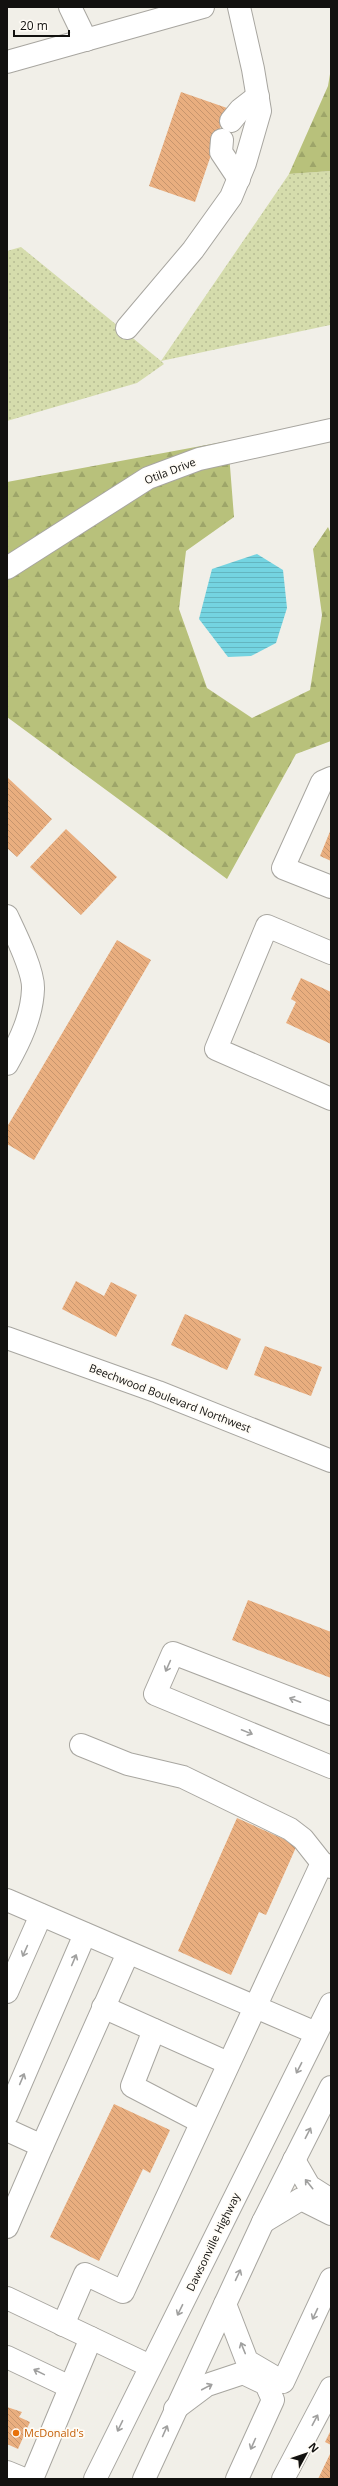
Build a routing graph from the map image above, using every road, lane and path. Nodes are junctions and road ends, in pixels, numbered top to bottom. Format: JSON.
{"nodes":[{"id":1,"x":70,"y":7,"type":"edge"},
{"id":2,"x":203,"y":7,"type":"edge"},
{"id":3,"x":239,"y":7,"type":"edge"},
{"id":4,"x":86,"y":40,"type":"junction"},
{"id":5,"x":7,"y":62,"type":"edge"},
{"id":6,"x":258,"y":96,"type":"junction"},
{"id":7,"x":239,"y":179,"type":"junction"},
{"id":8,"x":127,"y":328,"type":"dead end"},
{"id":9,"x":331,"y":430,"type":"edge"},
{"id":10,"x":7,"y":568,"type":"edge"},
{"id":11,"x":331,"y":778,"type":"edge"},
{"id":12,"x":331,"y":887,"type":"edge"},
{"id":13,"x":7,"y":916,"type":"edge"},
{"id":14,"x":331,"y":953,"type":"edge"},
{"id":15,"x":7,"y":1064,"type":"edge"},
{"id":16,"x":331,"y":1099,"type":"edge"},
{"id":17,"x":7,"y":1338,"type":"edge"},
{"id":18,"x":331,"y":1461,"type":"edge"},
{"id":19,"x":331,"y":1714,"type":"edge"},
{"id":20,"x":81,"y":1745,"type":"dead end"},
{"id":21,"x":330,"y":1765,"type":"edge"},
{"id":22,"x":326,"y":1865,"type":"edge"},
{"id":23,"x":7,"y":1900,"type":"edge"},
{"id":24,"x":41,"y":1915,"type":"junction"},
{"id":25,"x":85,"y":1934,"type":"junction"},
{"id":26,"x":128,"y":1953,"type":"junction"},
{"id":27,"x":7,"y":1992,"type":"edge"},
{"id":28,"x":331,"y":2004,"type":"edge"},
{"id":29,"x":103,"y":2007,"type":"junction"},
{"id":30,"x":254,"y":2007,"type":"junction"},
{"id":31,"x":154,"y":2030,"type":"junction"},
{"id":32,"x":316,"y":2033,"type":"junction"},
{"id":33,"x":228,"y":2063,"type":"junction"},
{"id":34,"x":331,"y":2087,"type":"edge"},
{"id":35,"x":7,"y":2115,"type":"edge"},
{"id":36,"x":201,"y":2122,"type":"junction"},
{"id":37,"x":7,"y":2130,"type":"edge"},
{"id":38,"x":42,"y":2146,"type":"junction"},
{"id":39,"x":294,"y":2160,"type":"junction"},
{"id":40,"x":331,"y":2200,"type":"edge"},
{"id":41,"x":331,"y":2214,"type":"edge"},
{"id":42,"x":263,"y":2222,"type":"junction"},
{"id":43,"x":7,"y":2228,"type":"edge"},
{"id":44,"x":331,"y":2279,"type":"edge"},
{"id":45,"x":7,"y":2298,"type":"edge"},
{"id":46,"x":224,"y":2304,"type":"junction"},
{"id":47,"x":63,"y":2325,"type":"junction"},
{"id":48,"x":91,"y":2338,"type":"junction"},
{"id":49,"x":7,"y":2357,"type":"edge"},
{"id":50,"x":150,"y":2366,"type":"junction"},
{"id":51,"x":70,"y":2387,"type":"junction"},
{"id":52,"x":331,"y":2388,"type":"edge"},
{"id":53,"x":175,"y":2409,"type":"junction"},
{"id":54,"x":7,"y":2472,"type":"edge"},
{"id":55,"x":24,"y":2479,"type":"edge"},
{"id":56,"x":32,"y":2479,"type":"edge"},
{"id":57,"x":95,"y":2479,"type":"edge"},
{"id":58,"x":144,"y":2479,"type":"edge"},
{"id":59,"x":238,"y":2479,"type":"edge"},
{"id":60,"x":283,"y":2479,"type":"edge"}],
"edges":[{"from":1,"to":4,"type":"street"},
{"from":2,"to":4,"type":"street"},
{"from":3,"to":6,"type":"street"},
{"from":4,"to":5,"type":"street"},
{"from":6,"to":7,"type":"street"},
{"from":6,"to":7,"type":"street"},
{"from":7,"to":8,"type":"street"},
{"from":9,"to":10,"type":"street","name":"Otila Drive"},
{"from":11,"to":12,"type":"street"},
{"from":13,"to":15,"type":"street"},
{"from":14,"to":16,"type":"street"},
{"from":17,"to":18,"type":"street","name":"Beechwood Boulevard Northwest"},
{"from":19,"to":21,"type":"street","one_way":true},
{"from":20,"to":22,"type":"street"},
{"from":22,"to":30,"type":"street"},
{"from":23,"to":24,"type":"street"},
{"from":24,"to":25,"type":"street"},
{"from":24,"to":27,"type":"street","one_way":true},
{"from":25,"to":26,"type":"street"},
{"from":35,"to":25,"type":"street","one_way":true},
{"from":26,"to":29,"type":"street"},
{"from":26,"to":30,"type":"street"},
{"from":28,"to":32,"type":"street","name":"Dawsonville Highway"},
{"from":29,"to":31,"type":"street"},
{"from":29,"to":38,"type":"street"},
{"from":30,"to":32,"type":"street"},
{"from":30,"to":33,"type":"street"},
{"from":31,"to":33,"type":"street"},
{"from":31,"to":36,"type":"street"},
{"from":32,"to":50,"type":"street","name":"Dawsonville Highway","one_way":true},
{"from":33,"to":36,"type":"street"},
{"from":39,"to":34,"type":"street","one_way":true},
{"from":36,"to":47,"type":"street"},
{"from":37,"to":38,"type":"street"},
{"from":38,"to":43,"type":"street"},
{"from":40,"to":39,"type":"street","one_way":true},
{"from":39,"to":42,"type":"street"},
{"from":41,"to":42,"type":"street"},
{"from":46,"to":42,"type":"street","one_way":true},
{"from":44,"to":46,"type":"street","one_way":true},
{"from":45,"to":47,"type":"street"},
{"from":46,"to":53,"type":"street"},
{"from":47,"to":48,"type":"street"},
{"from":48,"to":50,"type":"street"},
{"from":48,"to":51,"type":"street"},
{"from":51,"to":49,"type":"street","one_way":true},
{"from":50,"to":57,"type":"street","name":"Dawsonville Highway","one_way":true},
{"from":51,"to":56,"type":"street"},
{"from":60,"to":52,"type":"street","one_way":true},
{"from":58,"to":53,"type":"street","one_way":true},
{"from":53,"to":59,"type":"street","one_way":true},
{"from":54,"to":55,"type":"street"}]}
